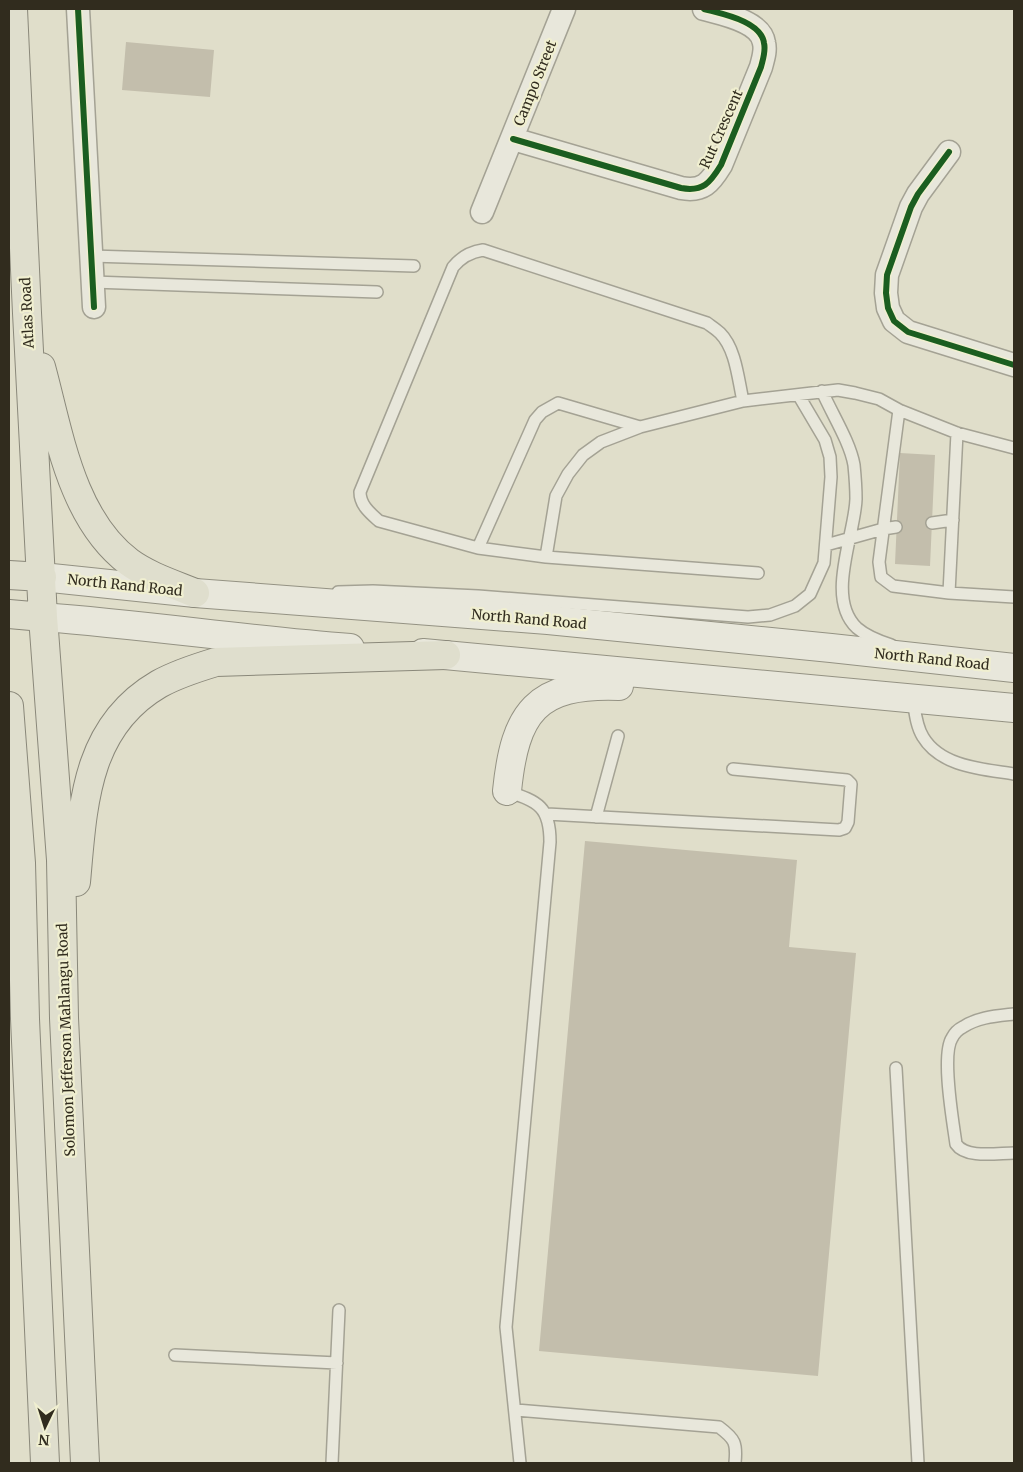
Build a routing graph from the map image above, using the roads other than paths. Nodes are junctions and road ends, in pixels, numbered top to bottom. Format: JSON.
{"nodes":[{"id":1,"x":13,"y":9,"type":"edge"},
{"id":2,"x":78,"y":9,"type":"edge"},
{"id":3,"x":564,"y":9,"type":"edge"},
{"id":4,"x":704,"y":9,"type":"edge"},
{"id":5,"x":513,"y":139,"type":"junction"},
{"id":6,"x":949,"y":152,"type":"dead end"},
{"id":7,"x":482,"y":212,"type":"dead end"},
{"id":8,"x":91,"y":256,"type":"junction"},
{"id":9,"x":414,"y":266,"type":"dead end"},
{"id":10,"x":93,"y":282,"type":"junction"},
{"id":11,"x":377,"y":292,"type":"dead end"},
{"id":12,"x":94,"y":307,"type":"dead end"},
{"id":13,"x":27,"y":313,"type":"junction"},
{"id":14,"x":1014,"y":365,"type":"edge"},
{"id":15,"x":822,"y":391,"type":"junction"},
{"id":16,"x":799,"y":396,"type":"junction"},
{"id":17,"x":743,"y":401,"type":"junction"},
{"id":18,"x":898,"y":410,"type":"junction"},
{"id":19,"x":640,"y":427,"type":"junction"},
{"id":20,"x":957,"y":433,"type":"junction"},
{"id":21,"x":1014,"y":448,"type":"edge"},
{"id":22,"x":953,"y":520,"type":"junction"},
{"id":23,"x":932,"y":523,"type":"dead end"},
{"id":24,"x":896,"y":527,"type":"dead end"},
{"id":25,"x":883,"y":528,"type":"junction"},
{"id":26,"x":850,"y":538,"type":"junction"},
{"id":27,"x":826,"y":545,"type":"junction"},
{"id":28,"x":478,"y":548,"type":"junction"},
{"id":29,"x":546,"y":557,"type":"junction"},
{"id":30,"x":758,"y":573,"type":"dead end"},
{"id":31,"x":9,"y":575,"type":"edge"},
{"id":32,"x":42,"y":577,"type":"junction"},
{"id":33,"x":195,"y":592,"type":"junction"},
{"id":34,"x":949,"y":593,"type":"junction"},
{"id":35,"x":1014,"y":597,"type":"edge"},
{"id":36,"x":266,"y":598,"type":"junction"},
{"id":37,"x":9,"y":614,"type":"edge"},
{"id":38,"x":43,"y":617,"type":"junction"},
{"id":39,"x":446,"y":655,"type":"junction"},
{"id":40,"x":922,"y":658,"type":"junction"},
{"id":41,"x":1011,"y":667,"type":"edge"},
{"id":42,"x":756,"y":685,"type":"junction"},
{"id":43,"x":913,"y":699,"type":"junction"},
{"id":44,"x":9,"y":706,"type":"edge"},
{"id":45,"x":1014,"y":708,"type":"edge"},
{"id":46,"x":618,"y":736,"type":"dead end"},
{"id":47,"x":733,"y":769,"type":"dead end"},
{"id":48,"x":1014,"y":774,"type":"edge"},
{"id":49,"x":507,"y":791,"type":"joint"},
{"id":50,"x":547,"y":814,"type":"junction"},
{"id":51,"x":596,"y":817,"type":"junction"},
{"id":52,"x":9,"y":936,"type":"edge"},
{"id":53,"x":1014,"y":1014,"type":"edge"},
{"id":54,"x":64,"y":1018,"type":"junction"},
{"id":55,"x":25,"y":1020,"type":"junction"},
{"id":56,"x":896,"y":1068,"type":"dead end"},
{"id":57,"x":1014,"y":1153,"type":"edge"},
{"id":58,"x":339,"y":1310,"type":"dead end"},
{"id":59,"x":175,"y":1355,"type":"dead end"},
{"id":60,"x":336,"y":1364,"type":"junction"},
{"id":61,"x":516,"y":1410,"type":"junction"},
{"id":62,"x":45,"y":1463,"type":"edge"},
{"id":63,"x":85,"y":1463,"type":"edge"},
{"id":64,"x":332,"y":1463,"type":"edge"},
{"id":65,"x":520,"y":1463,"type":"edge"},
{"id":66,"x":735,"y":1463,"type":"edge"},
{"id":67,"x":918,"y":1463,"type":"edge"}],
"edges":[{"from":1,"to":13,"type":"main road","name":"Atlas Road"},
{"from":2,"to":8,"type":"street"},
{"from":3,"to":5,"type":"street","name":"Campo Street"},
{"from":4,"to":5,"type":"street","name":"Rut Crescent"},
{"from":5,"to":7,"type":"street","name":"Campo Street"},
{"from":6,"to":14,"type":"street"},
{"from":8,"to":9,"type":"lane"},
{"from":8,"to":10,"type":"street"},
{"from":10,"to":11,"type":"lane"},
{"from":10,"to":12,"type":"street"},
{"from":13,"to":32,"type":"main road","name":"Atlas Road"},
{"from":13,"to":33,"type":"main road"},
{"from":15,"to":16,"type":"lane"},
{"from":15,"to":18,"type":"lane"},
{"from":15,"to":26,"type":"lane"},
{"from":16,"to":17,"type":"lane"},
{"from":16,"to":27,"type":"lane"},
{"from":17,"to":19,"type":"lane"},
{"from":17,"to":28,"type":"lane"},
{"from":18,"to":20,"type":"lane"},
{"from":18,"to":25,"type":"lane"},
{"from":19,"to":28,"type":"lane"},
{"from":19,"to":29,"type":"lane"},
{"from":20,"to":21,"type":"lane"},
{"from":20,"to":22,"type":"lane"},
{"from":22,"to":23,"type":"lane"},
{"from":22,"to":34,"type":"lane"},
{"from":24,"to":25,"type":"lane"},
{"from":25,"to":26,"type":"lane"},
{"from":25,"to":34,"type":"lane"},
{"from":26,"to":27,"type":"lane"},
{"from":26,"to":40,"type":"lane"},
{"from":27,"to":36,"type":"lane"},
{"from":28,"to":29,"type":"lane"},
{"from":29,"to":30,"type":"lane"},
{"from":31,"to":32,"type":"main road"},
{"from":32,"to":33,"type":"main road","name":"North Rand Road"},
{"from":32,"to":38,"type":"main road","name":"Atlas Road"},
{"from":33,"to":36,"type":"main road","name":"North Rand Road"},
{"from":34,"to":35,"type":"lane"},
{"from":36,"to":40,"type":"main road","name":"North Rand Road"},
{"from":37,"to":38,"type":"main road"},
{"from":38,"to":39,"type":"main road"},
{"from":38,"to":54,"type":"main road","name":"Solomon Jefferson Mahlangu Road"},
{"from":39,"to":42,"type":"main road"},
{"from":39,"to":54,"type":"main road"},
{"from":40,"to":41,"type":"main road","name":"North Rand Road"},
{"from":42,"to":43,"type":"main road"},
{"from":42,"to":49,"type":"main road"},
{"from":43,"to":45,"type":"main road"},
{"from":43,"to":48,"type":"lane"},
{"from":44,"to":55,"type":"main road"},
{"from":46,"to":51,"type":"lane"},
{"from":47,"to":51,"type":"lane"},
{"from":49,"to":50,"type":"lane"},
{"from":50,"to":51,"type":"lane"},
{"from":50,"to":61,"type":"lane"},
{"from":52,"to":55,"type":"main road"},
{"from":53,"to":57,"type":"lane"},
{"from":54,"to":63,"type":"main road","name":"Solomon Jefferson Mahlangu Road"},
{"from":55,"to":62,"type":"main road"},
{"from":56,"to":67,"type":"lane"},
{"from":58,"to":60,"type":"lane"},
{"from":59,"to":60,"type":"lane"},
{"from":60,"to":64,"type":"lane"},
{"from":61,"to":65,"type":"lane"},
{"from":61,"to":66,"type":"lane"}]}
